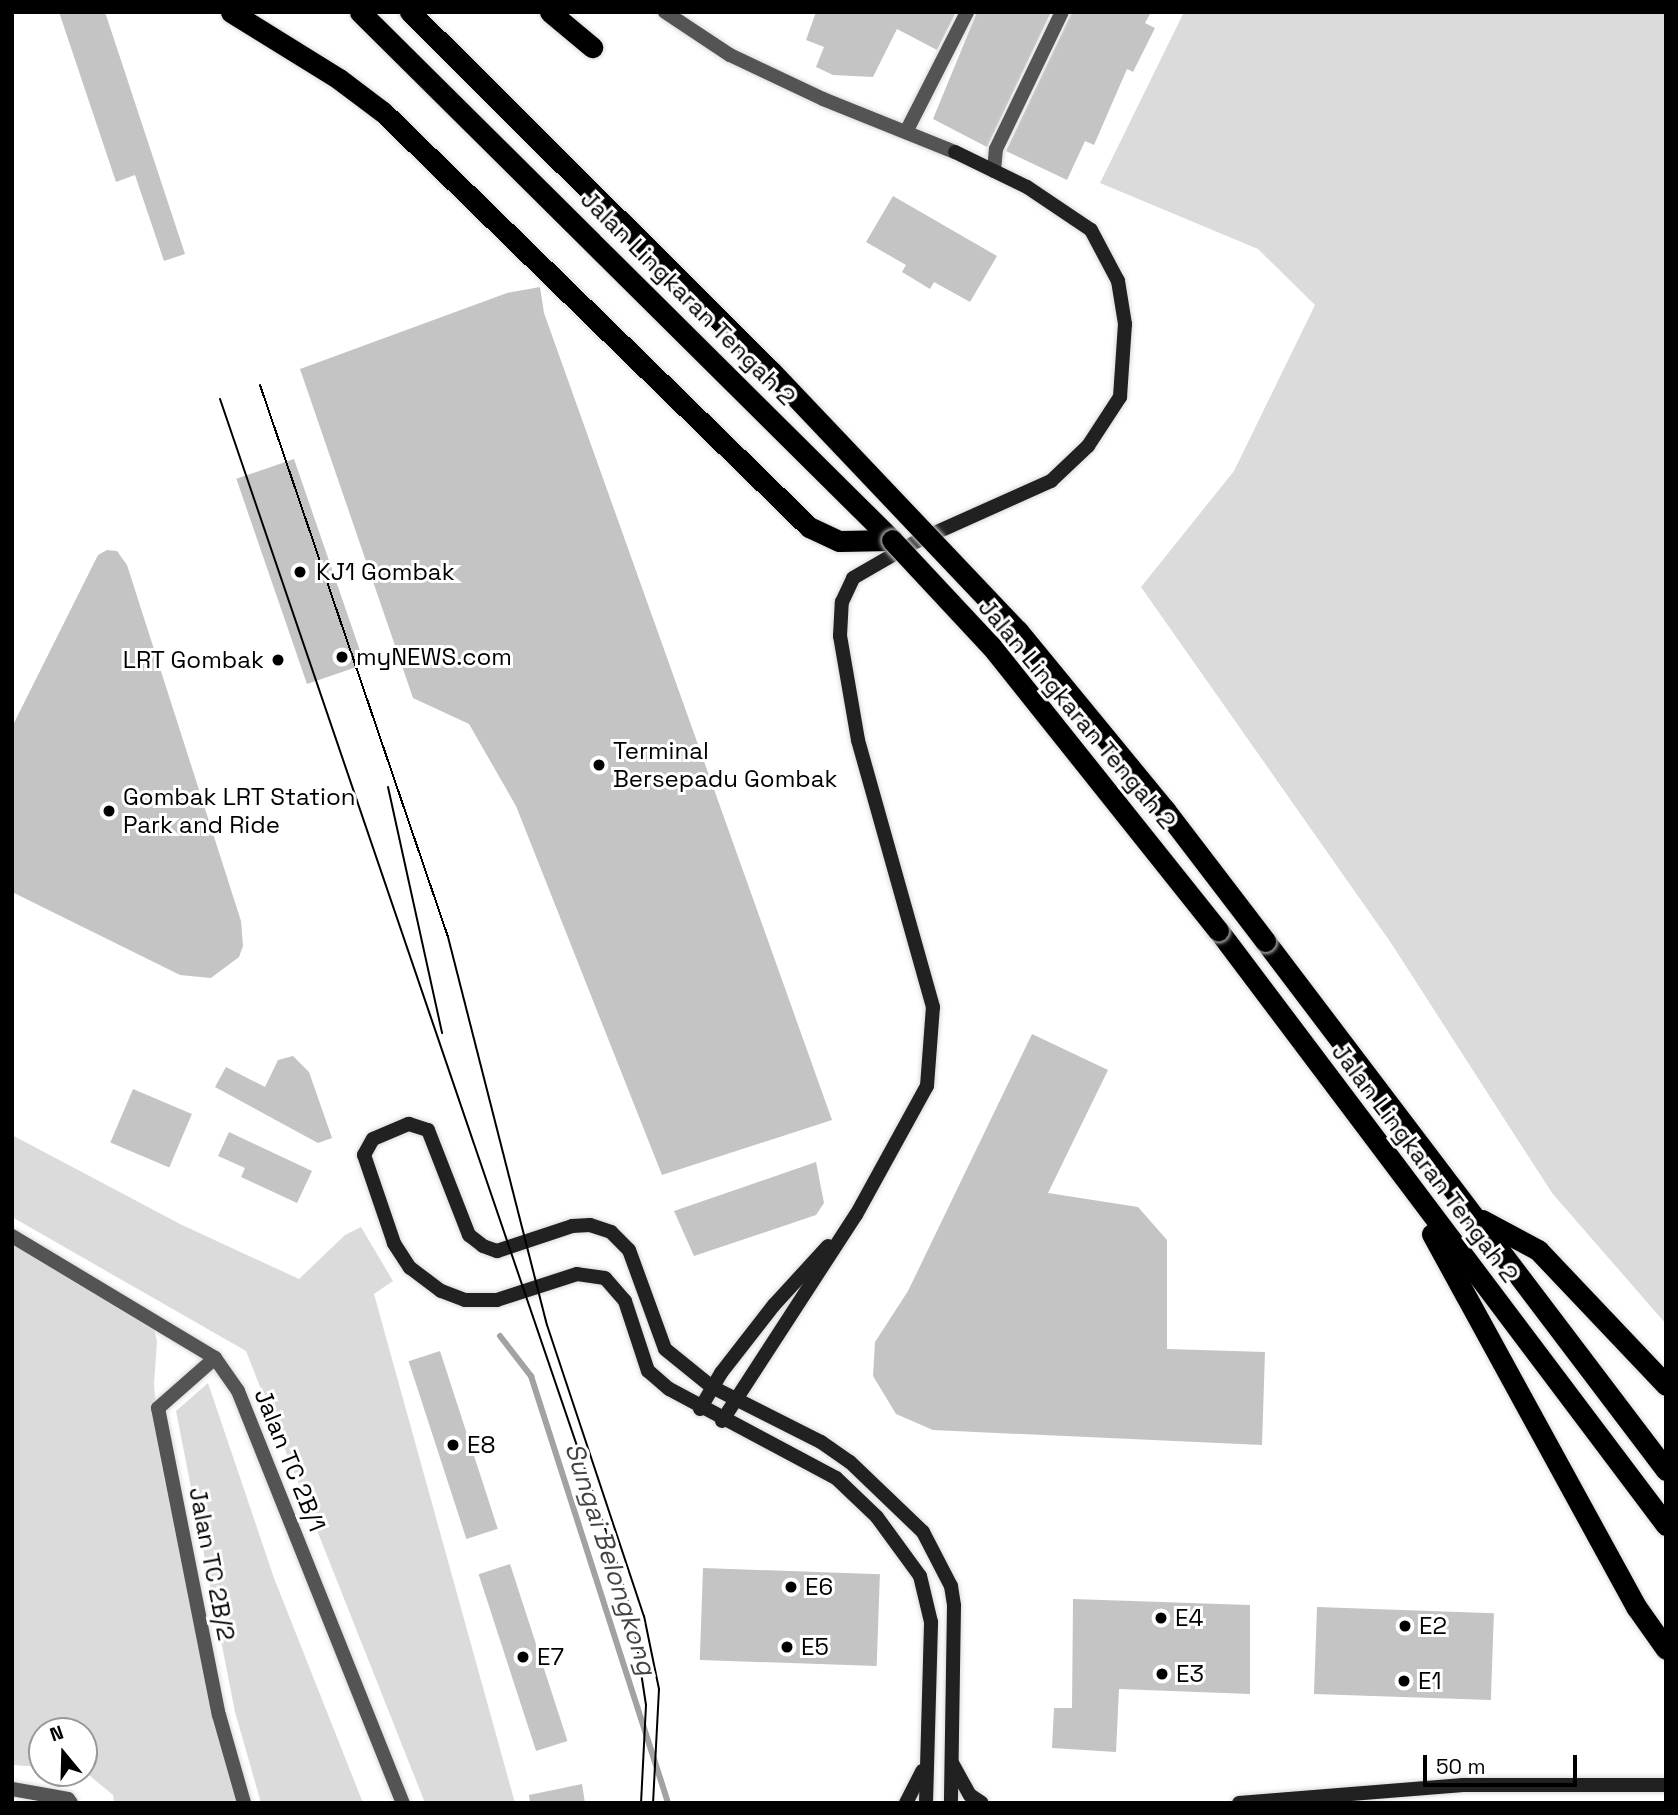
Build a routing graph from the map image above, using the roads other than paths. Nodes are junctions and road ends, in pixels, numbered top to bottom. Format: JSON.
{"nodes":[{"id":1,"x":231,"y":12,"type":"edge"},
{"id":2,"x":360,"y":12,"type":"edge"},
{"id":3,"x":410,"y":12,"type":"edge"},
{"id":4,"x":550,"y":12,"type":"edge"},
{"id":5,"x":665,"y":12,"type":"edge"},
{"id":6,"x":967,"y":12,"type":"edge"},
{"id":7,"x":1062,"y":12,"type":"edge"},
{"id":8,"x":592,"y":47,"type":"dead end"},
{"id":9,"x":907,"y":130,"type":"junction"},
{"id":10,"x":994,"y":171,"type":"junction"},
{"id":11,"x":892,"y":540,"type":"junction"},
{"id":12,"x":1396,"y":1167,"type":"junction"},
{"id":13,"x":856,"y":1215,"type":"junction"},
{"id":14,"x":1474,"y":1216,"type":"junction"},
{"id":15,"x":12,"y":1236,"type":"edge"},
{"id":16,"x":215,"y":1358,"type":"junction"},
{"id":17,"x":1666,"y":1385,"type":"edge"},
{"id":18,"x":712,"y":1387,"type":"junction"},
{"id":19,"x":736,"y":1399,"type":"junction"},
{"id":20,"x":700,"y":1409,"type":"junction"},
{"id":21,"x":722,"y":1420,"type":"junction"},
{"id":22,"x":1666,"y":1470,"type":"edge"},
{"id":23,"x":1666,"y":1525,"type":"edge"},
{"id":24,"x":1666,"y":1649,"type":"edge"},
{"id":25,"x":950,"y":1758,"type":"junction"},
{"id":26,"x":926,"y":1760,"type":"junction"},
{"id":27,"x":1666,"y":1785,"type":"edge"},
{"id":28,"x":12,"y":1789,"type":"edge"},
{"id":29,"x":1354,"y":1798,"type":"edge"},
{"id":30,"x":1331,"y":1799,"type":"edge"},
{"id":31,"x":71,"y":1803,"type":"edge"},
{"id":32,"x":244,"y":1803,"type":"edge"},
{"id":33,"x":403,"y":1803,"type":"edge"},
{"id":34,"x":906,"y":1803,"type":"edge"},
{"id":35,"x":926,"y":1803,"type":"edge"},
{"id":36,"x":951,"y":1803,"type":"edge"},
{"id":37,"x":982,"y":1803,"type":"edge"},
{"id":38,"x":1239,"y":1803,"type":"edge"}],
"edges":[{"from":1,"to":11,"type":"highway"},
{"from":2,"to":11,"type":"highway","name":"Jalan Lingkaran Tengah 2"},
{"from":3,"to":14,"type":"highway","name":"Jalan Lingkaran Tengah 2","bridge":true},
{"from":4,"to":8,"type":"highway"},
{"from":5,"to":9,"type":"street"},
{"from":6,"to":9,"type":"street"},
{"from":7,"to":10,"type":"street"},
{"from":9,"to":10,"type":"street"},
{"from":10,"to":13,"type":"street"},
{"from":11,"to":12,"type":"highway","name":"Jalan Lingkaran Tengah 2","bridge":true},
{"from":12,"to":23,"type":"highway","name":"Jalan Lingkaran Tengah 2"},
{"from":12,"to":24,"type":"highway"},
{"from":13,"to":18,"type":"street"},
{"from":13,"to":19,"type":"street"},
{"from":14,"to":17,"type":"highway"},
{"from":14,"to":22,"type":"highway","name":"Jalan Lingkaran Tengah 2"},
{"from":15,"to":16,"type":"street","name":"Jalan TC 2B/1"},
{"from":16,"to":32,"type":"street","name":"Jalan TC 2B/2"},
{"from":16,"to":33,"type":"street","name":"Jalan TC 2B/1"},
{"from":18,"to":19,"type":"street"},
{"from":18,"to":20,"type":"street"},
{"from":18,"to":20,"type":"street"},
{"from":19,"to":21,"type":"street"},
{"from":19,"to":25,"type":"street"},
{"from":20,"to":21,"type":"street"},
{"from":21,"to":26,"type":"street"},
{"from":25,"to":36,"type":"street"},
{"from":25,"to":37,"type":"street"},
{"from":26,"to":34,"type":"street"},
{"from":26,"to":35,"type":"street"},
{"from":27,"to":29,"type":"street"},
{"from":28,"to":31,"type":"street"},
{"from":29,"to":30,"type":"street"},
{"from":30,"to":38,"type":"street"}]}
